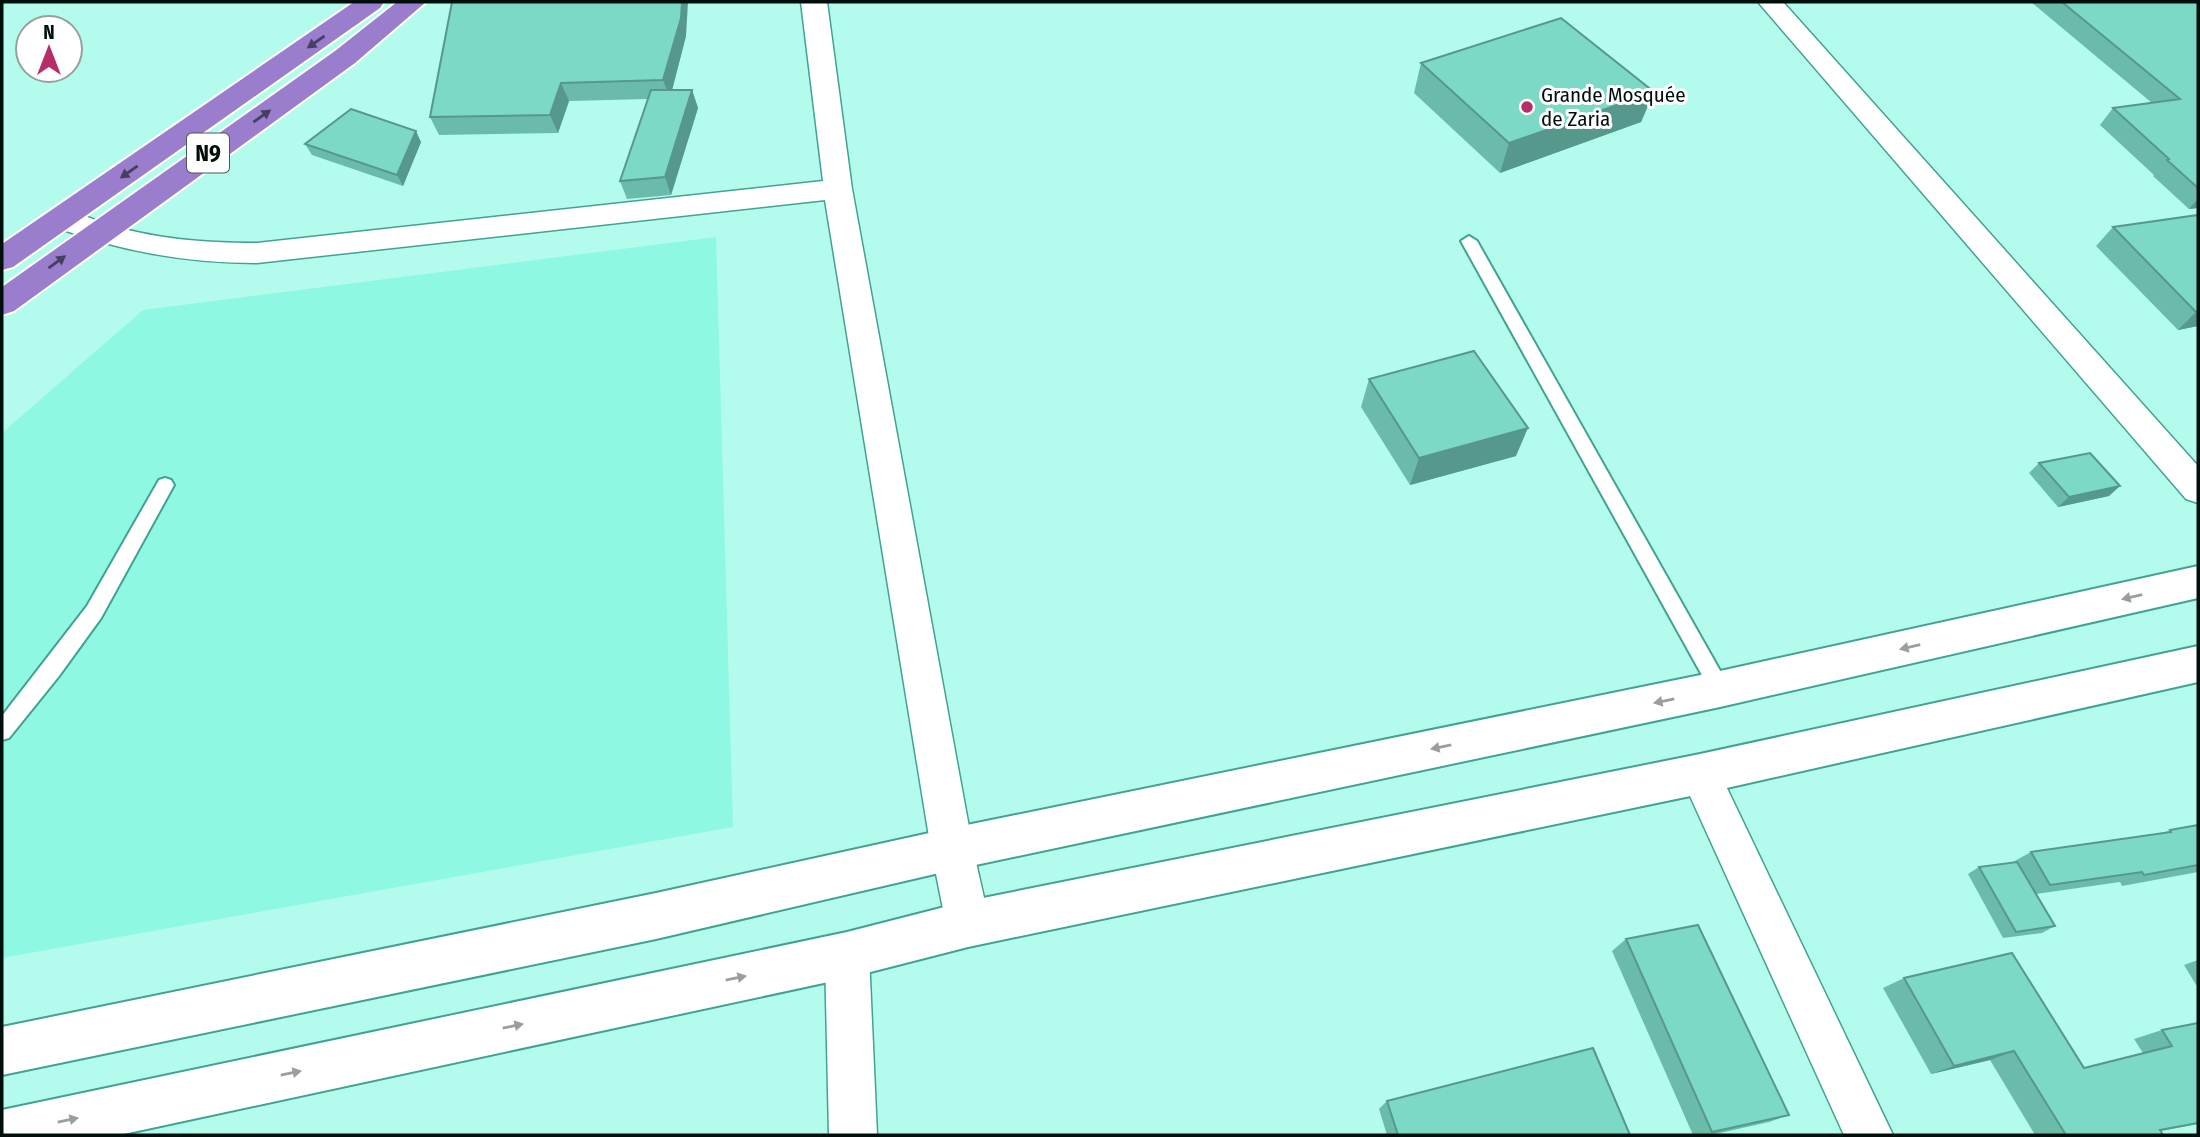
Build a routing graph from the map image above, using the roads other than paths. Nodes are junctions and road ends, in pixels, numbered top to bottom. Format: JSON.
{"nodes":[{"id":1,"x":371,"y":2,"type":"edge"},
{"id":2,"x":413,"y":2,"type":"edge"},
{"id":3,"x":814,"y":2,"type":"edge"},
{"id":4,"x":1770,"y":2,"type":"edge"},
{"id":5,"x":838,"y":189,"type":"junction"},
{"id":6,"x":62,"y":219,"type":"junction"},
{"id":7,"x":97,"y":232,"type":"junction"},
{"id":8,"x":1469,"y":240,"type":"dead end"},
{"id":9,"x":2,"y":259,"type":"edge"},
{"id":10,"x":2,"y":303,"type":"edge"},
{"id":11,"x":165,"y":485,"type":"dead end"},
{"id":12,"x":2198,"y":489,"type":"edge"},
{"id":13,"x":2198,"y":582,"type":"edge"},
{"id":14,"x":2198,"y":664,"type":"edge"},
{"id":15,"x":1720,"y":689,"type":"junction"},
{"id":16,"x":2,"y":732,"type":"edge"},
{"id":17,"x":1700,"y":774,"type":"junction"},
{"id":18,"x":953,"y":849,"type":"junction"},
{"id":19,"x":968,"y":924,"type":"junction"},
{"id":20,"x":847,"y":955,"type":"junction"},
{"id":21,"x":2,"y":1051,"type":"edge"},
{"id":22,"x":2,"y":1135,"type":"edge"},
{"id":23,"x":853,"y":1135,"type":"edge"},
{"id":24,"x":1869,"y":1135,"type":"edge"}],
"edges":[{"from":1,"to":6,"type":"highway","number":"N9","one_way":true},
{"from":7,"to":2,"type":"highway","number":"N9","one_way":true},
{"from":3,"to":5,"type":"street"},
{"from":4,"to":12,"type":"street"},
{"from":5,"to":7,"type":"street"},
{"from":5,"to":18,"type":"street"},
{"from":6,"to":7,"type":"street"},
{"from":6,"to":9,"type":"highway","number":"N9"},
{"from":10,"to":7,"type":"highway","number":"N9","one_way":true},
{"from":8,"to":15,"type":"lane"},
{"from":11,"to":16,"type":"lane"},
{"from":13,"to":15,"type":"street","one_way":true},
{"from":14,"to":17,"type":"street"},
{"from":15,"to":18,"type":"street","one_way":true},
{"from":17,"to":19,"type":"street"},
{"from":17,"to":24,"type":"street"},
{"from":18,"to":19,"type":"street"},
{"from":18,"to":21,"type":"street"},
{"from":19,"to":20,"type":"street"},
{"from":22,"to":20,"type":"street","one_way":true},
{"from":20,"to":23,"type":"street"}]}
